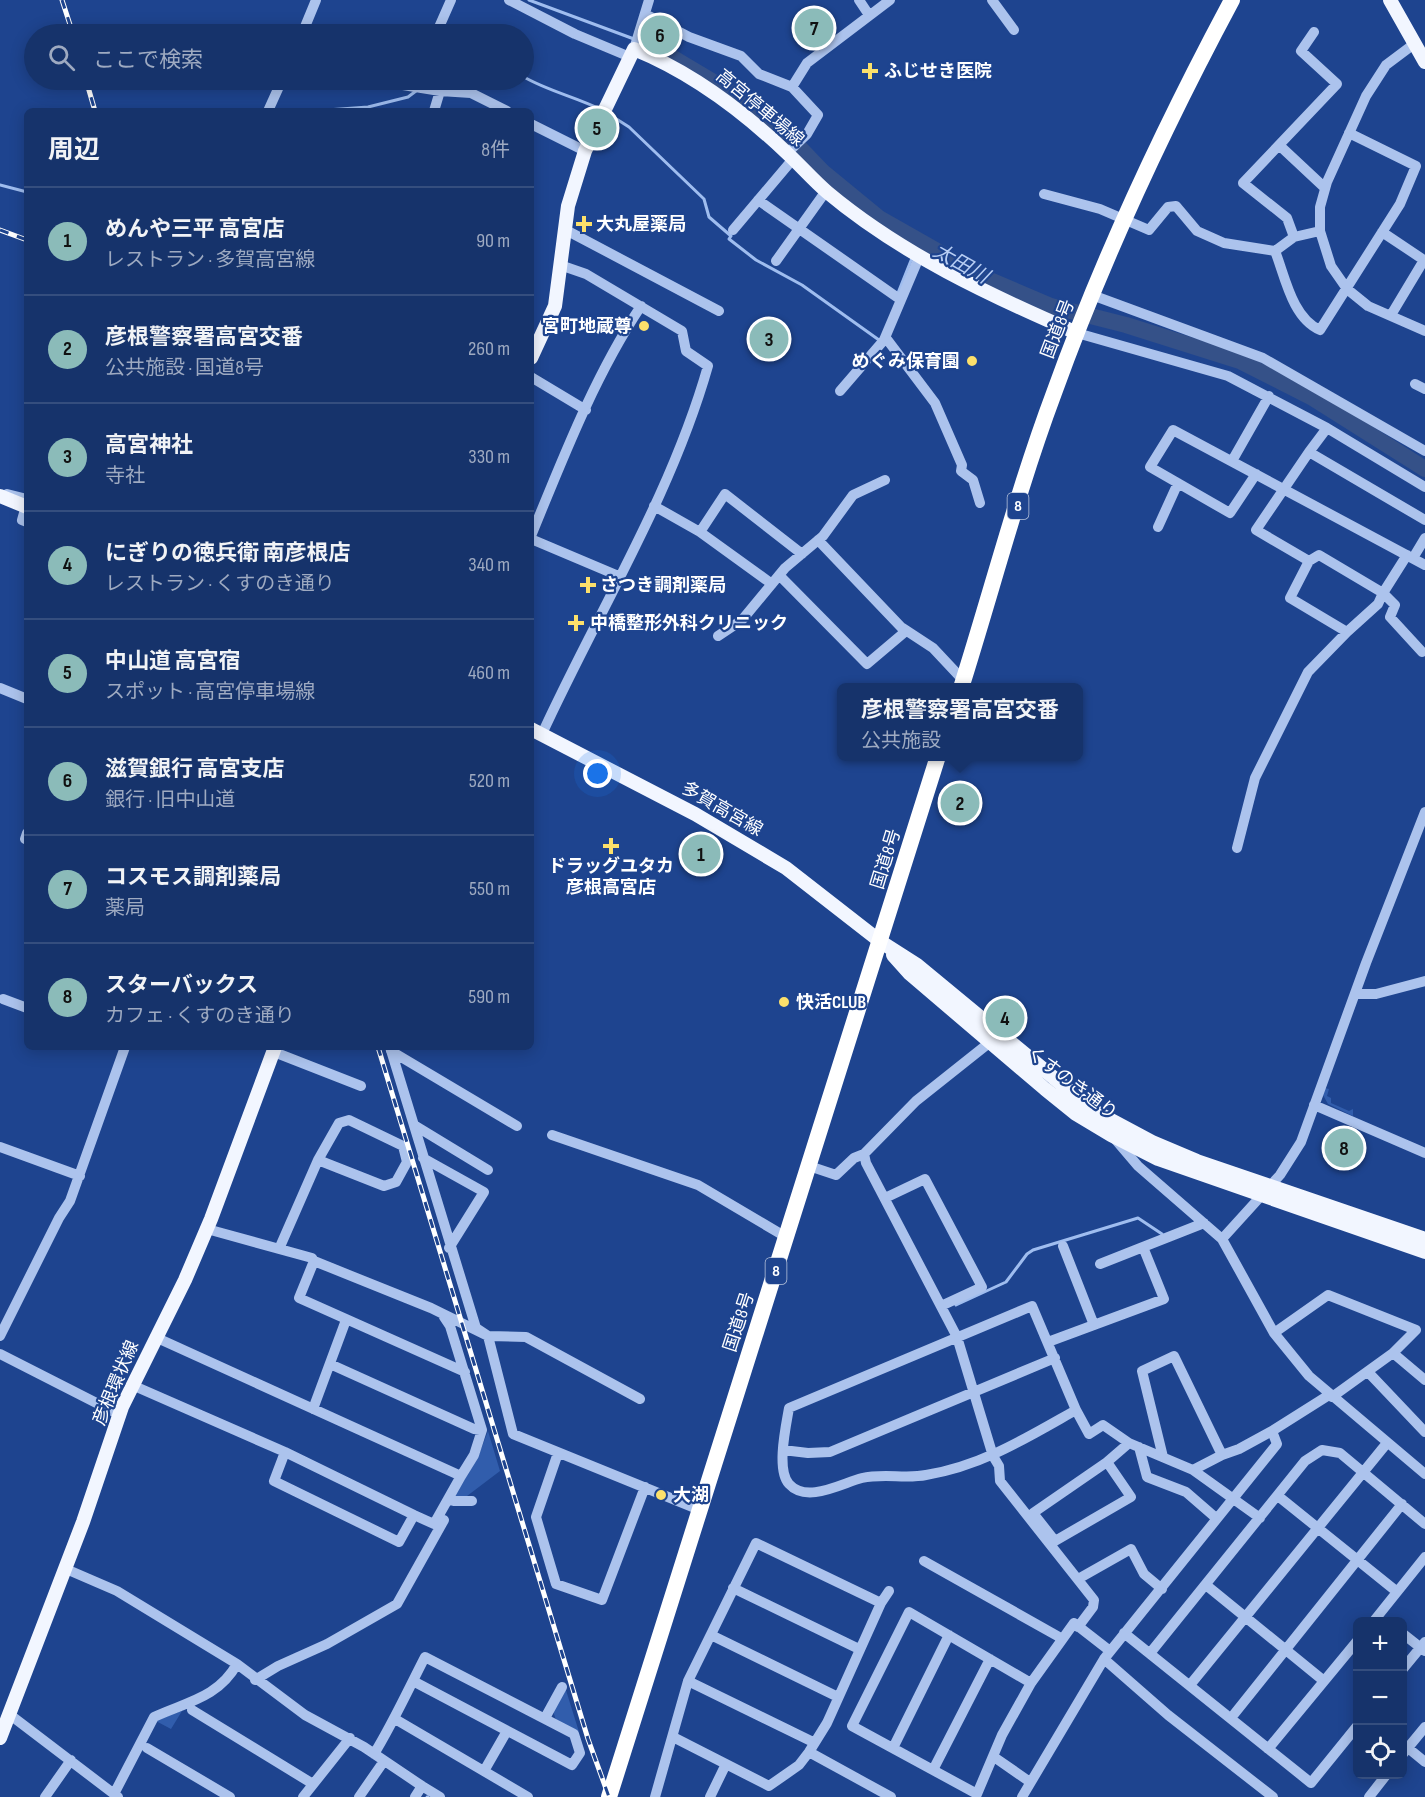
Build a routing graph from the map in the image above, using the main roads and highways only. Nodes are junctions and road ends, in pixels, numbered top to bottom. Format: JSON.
{"nodes":[{"id":1,"x":1232,"y":0,"type":"edge"},
{"id":2,"x":1390,"y":0,"type":"edge"},
{"id":3,"x":1425,"y":62,"type":"edge"},
{"id":4,"x":1078,"y":329,"type":"junction"},
{"id":5,"x":534,"y":352,"type":"edge"},
{"id":6,"x":0,"y":495,"type":"edge"},
{"id":7,"x":24,"y":503,"type":"edge"},
{"id":8,"x":962,"y":683,"type":"edge"},
{"id":9,"x":537,"y":731,"type":"edge"},
{"id":10,"x":937,"y":761,"type":"edge"},
{"id":11,"x":881,"y":942,"type":"junction"},
{"id":12,"x":994,"y":1039,"type":"junction"},
{"id":13,"x":274,"y":1050,"type":"edge"},
{"id":14,"x":1265,"y":1189,"type":"junction"},
{"id":15,"x":1425,"y":1239,"type":"edge"},
{"id":16,"x":1425,"y":1252,"type":"edge"},
{"id":17,"x":0,"y":1738,"type":"edge"},
{"id":18,"x":611,"y":1791,"type":"edge"}],
"edges":[{"from":1,"to":4,"type":"highway","name":"国道8号","number":"8"},
{"from":2,"to":3,"type":"main road"},
{"from":4,"to":5,"type":"main road","name":"高宮停車場線"},
{"from":4,"to":8,"type":"highway","name":"国道8号","number":"8"},
{"from":6,"to":7,"type":"main road"},
{"from":9,"to":11,"type":"main road","name":"多賀高宮線"},
{"from":10,"to":11,"type":"highway","name":"国道8号","number":"8"},
{"from":11,"to":12,"type":"main road","name":"くすのき通り"},
{"from":11,"to":18,"type":"highway","name":"国道8号","number":"8"},
{"from":12,"to":14,"type":"main road","name":"くすのき通り"},
{"from":12,"to":14,"type":"main road","name":"くすのき通り"},
{"from":13,"to":17,"type":"main road","name":"彦根環状線"},
{"from":14,"to":15,"type":"main road","name":"くすのき通り"},
{"from":14,"to":16,"type":"main road","name":"くすのき通り"}]}
